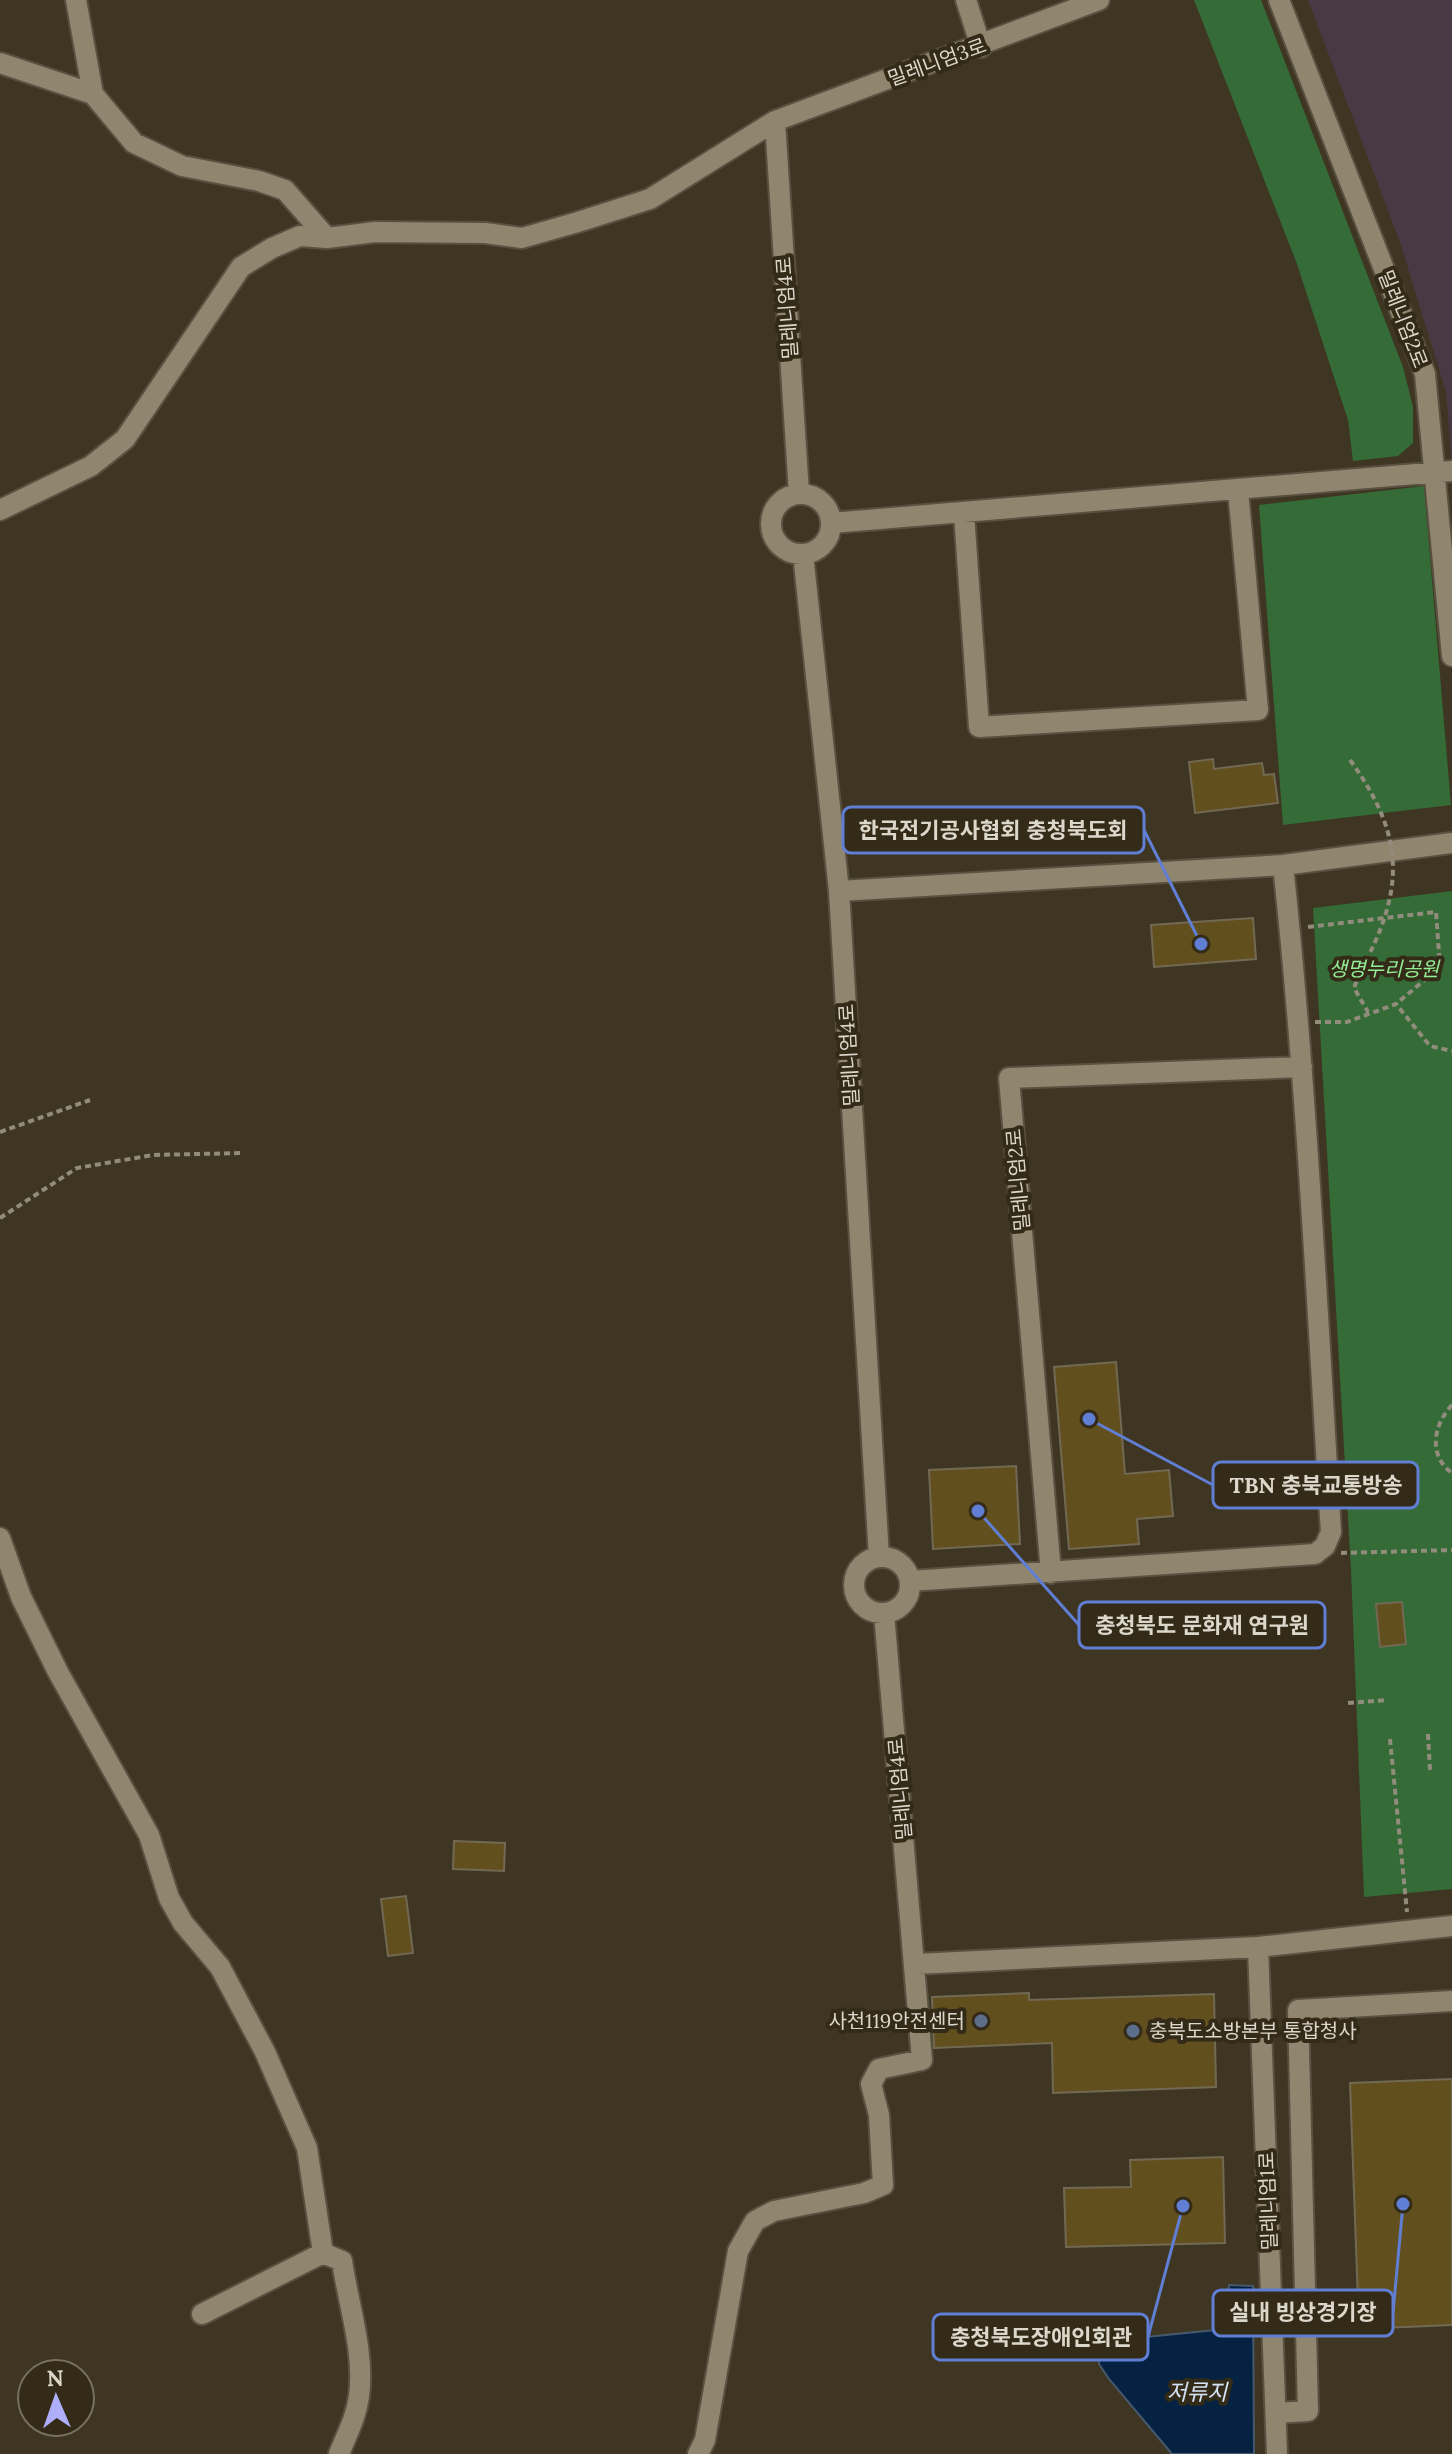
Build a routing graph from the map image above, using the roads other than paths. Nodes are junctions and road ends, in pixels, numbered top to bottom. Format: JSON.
{"nodes":[{"id":1,"x":76,"y":0,"type":"edge"},
{"id":2,"x":966,"y":0,"type":"edge"},
{"id":3,"x":1099,"y":0,"type":"edge"},
{"id":4,"x":1279,"y":0,"type":"edge"},
{"id":5,"x":981,"y":47,"type":"junction"},
{"id":6,"x":0,"y":63,"type":"edge"},
{"id":7,"x":93,"y":94,"type":"junction"},
{"id":8,"x":775,"y":121,"type":"junction"},
{"id":9,"x":327,"y":238,"type":"junction"},
{"id":10,"x":1443,"y":472,"type":"edge"},
{"id":11,"x":1238,"y":490,"type":"junction"},
{"id":12,"x":799,"y":494,"type":"junction"},
{"id":13,"x":0,"y":510,"type":"edge"},
{"id":14,"x":964,"y":514,"type":"junction"},
{"id":15,"x":831,"y":523,"type":"junction"},
{"id":16,"x":803,"y":554,"type":"junction"},
{"id":17,"x":1452,"y":656,"type":"edge"},
{"id":18,"x":1452,"y":843,"type":"edge"},
{"id":19,"x":1283,"y":865,"type":"junction"},
{"id":20,"x":839,"y":891,"type":"junction"},
{"id":21,"x":1302,"y":1067,"type":"junction"},
{"id":22,"x":0,"y":1538,"type":"edge"},
{"id":23,"x":879,"y":1557,"type":"junction"},
{"id":24,"x":1051,"y":1573,"type":"junction"},
{"id":25,"x":910,"y":1581,"type":"junction"},
{"id":26,"x":884,"y":1613,"type":"junction"},
{"id":27,"x":1452,"y":1926,"type":"edge"},
{"id":28,"x":1258,"y":1947,"type":"junction"},
{"id":29,"x":916,"y":1964,"type":"junction"},
{"id":30,"x":1452,"y":2001,"type":"edge"},
{"id":31,"x":323,"y":2253,"type":"junction"},
{"id":32,"x":202,"y":2314,"type":"dead end"},
{"id":33,"x":1276,"y":2413,"type":"junction"},
{"id":34,"x":339,"y":2454,"type":"edge"},
{"id":35,"x":698,"y":2454,"type":"edge"},
{"id":36,"x":1277,"y":2454,"type":"edge"}],
"edges":[{"from":1,"to":7,"type":"street"},
{"from":2,"to":5,"type":"street"},
{"from":3,"to":5,"type":"street","name":"밀레니엄3로"},
{"from":4,"to":10,"type":"street","name":"밀레니엄2로"},
{"from":5,"to":8,"type":"street","name":"밀레니엄3로"},
{"from":6,"to":7,"type":"street"},
{"from":7,"to":9,"type":"street"},
{"from":8,"to":9,"type":"street","name":"밀레니엄3로"},
{"from":8,"to":12,"type":"street","name":"밀레니엄4로"},
{"from":9,"to":13,"type":"street","name":"밀레니엄3로"},
{"from":10,"to":11,"type":"street"},
{"from":10,"to":17,"type":"street","name":"밀레니엄2로"},
{"from":11,"to":14,"type":"street"},
{"from":11,"to":14,"type":"street"},
{"from":12,"to":15,"type":"street"},
{"from":12,"to":16,"type":"street"},
{"from":14,"to":15,"type":"street"},
{"from":15,"to":16,"type":"street"},
{"from":16,"to":20,"type":"street","name":"밀레니엄4로"},
{"from":18,"to":19,"type":"street"},
{"from":19,"to":20,"type":"street"},
{"from":19,"to":21,"type":"street"},
{"from":20,"to":23,"type":"street","name":"밀레니엄4로"},
{"from":21,"to":24,"type":"street"},
{"from":21,"to":24,"type":"street","name":"밀레니엄2로"},
{"from":22,"to":31,"type":"street"},
{"from":23,"to":25,"type":"street"},
{"from":23,"to":26,"type":"street"},
{"from":24,"to":25,"type":"street"},
{"from":25,"to":26,"type":"street"},
{"from":26,"to":29,"type":"street","name":"밀레니엄4로"},
{"from":27,"to":28,"type":"street"},
{"from":28,"to":29,"type":"street"},
{"from":28,"to":33,"type":"street","name":"밀레니엄1로"},
{"from":29,"to":35,"type":"street","name":"밀레니엄4로"},
{"from":30,"to":33,"type":"street"},
{"from":31,"to":32,"type":"street"},
{"from":31,"to":34,"type":"street"},
{"from":33,"to":36,"type":"street","name":"밀레니엄1로"}]}
